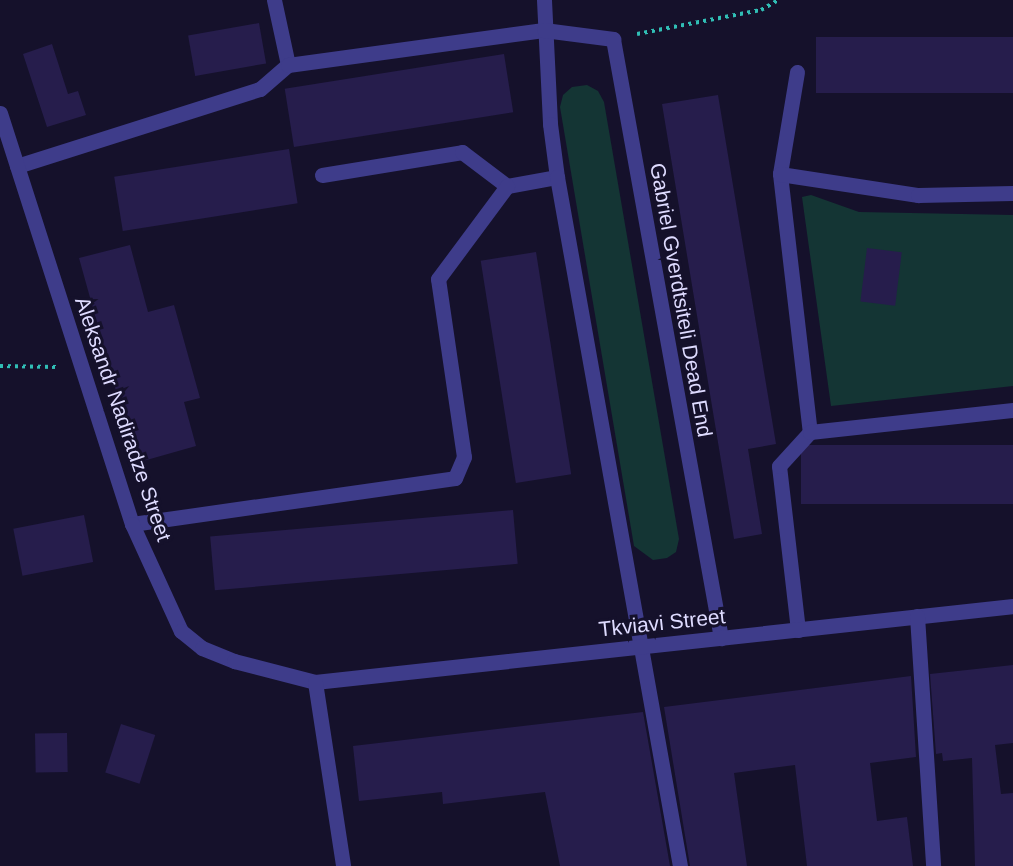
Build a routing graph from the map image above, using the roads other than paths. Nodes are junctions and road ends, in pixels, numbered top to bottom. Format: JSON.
{"nodes":[{"id":1,"x":274,"y":0,"type":"edge"},
{"id":2,"x":544,"y":0,"type":"edge"},
{"id":3,"x":544,"y":30,"type":"junction"},
{"id":4,"x":288,"y":65,"type":"junction"},
{"id":5,"x":797,"y":72,"type":"dead end"},
{"id":6,"x":0,"y":113,"type":"edge"},
{"id":7,"x":5,"y":144,"type":"edge"},
{"id":8,"x":17,"y":166,"type":"junction"},
{"id":9,"x":780,"y":174,"type":"junction"},
{"id":10,"x":322,"y":175,"type":"dead end"},
{"id":11,"x":557,"y":177,"type":"junction"},
{"id":12,"x":507,"y":186,"type":"junction"},
{"id":13,"x":1013,"y":193,"type":"edge"},
{"id":14,"x":1013,"y":410,"type":"edge"},
{"id":15,"x":810,"y":432,"type":"junction"},
{"id":16,"x":132,"y":524,"type":"junction"},
{"id":17,"x":1013,"y":606,"type":"edge"},
{"id":18,"x":917,"y":616,"type":"junction"},
{"id":19,"x":798,"y":630,"type":"junction"},
{"id":20,"x":721,"y":638,"type":"junction"},
{"id":21,"x":640,"y":647,"type":"junction"},
{"id":22,"x":315,"y":682,"type":"junction"},
{"id":23,"x":343,"y":866,"type":"edge"},
{"id":24,"x":680,"y":866,"type":"edge"},
{"id":25,"x":933,"y":866,"type":"edge"}],
"edges":[{"from":1,"to":4,"type":"street"},
{"from":2,"to":3,"type":"street"},
{"from":3,"to":4,"type":"street"},
{"from":3,"to":11,"type":"street"},
{"from":3,"to":20,"type":"street","name":"Gabriel Gverdtsiteli Dead End"},
{"from":4,"to":8,"type":"street"},
{"from":5,"to":9,"type":"street"},
{"from":6,"to":7,"type":"street","name":"Aleksandr Nadiradze Street"},
{"from":7,"to":8,"type":"street","name":"Aleksandr Nadiradze Street"},
{"from":8,"to":16,"type":"street","name":"Aleksandr Nadiradze Street"},
{"from":9,"to":13,"type":"street"},
{"from":9,"to":15,"type":"street"},
{"from":10,"to":12,"type":"street"},
{"from":11,"to":12,"type":"street"},
{"from":11,"to":21,"type":"street"},
{"from":12,"to":16,"type":"street"},
{"from":14,"to":15,"type":"street"},
{"from":15,"to":19,"type":"street"},
{"from":16,"to":22,"type":"street","name":"Aleksandr Nadiradze Street"},
{"from":17,"to":18,"type":"street","name":"Tkviavi Street"},
{"from":18,"to":19,"type":"street","name":"Tkviavi Street"},
{"from":18,"to":25,"type":"street"},
{"from":19,"to":20,"type":"street","name":"Tkviavi Street"},
{"from":20,"to":21,"type":"street","name":"Tkviavi Street"},
{"from":21,"to":22,"type":"street","name":"Tkviavi Street"},
{"from":21,"to":24,"type":"street"},
{"from":22,"to":23,"type":"street"}]}
